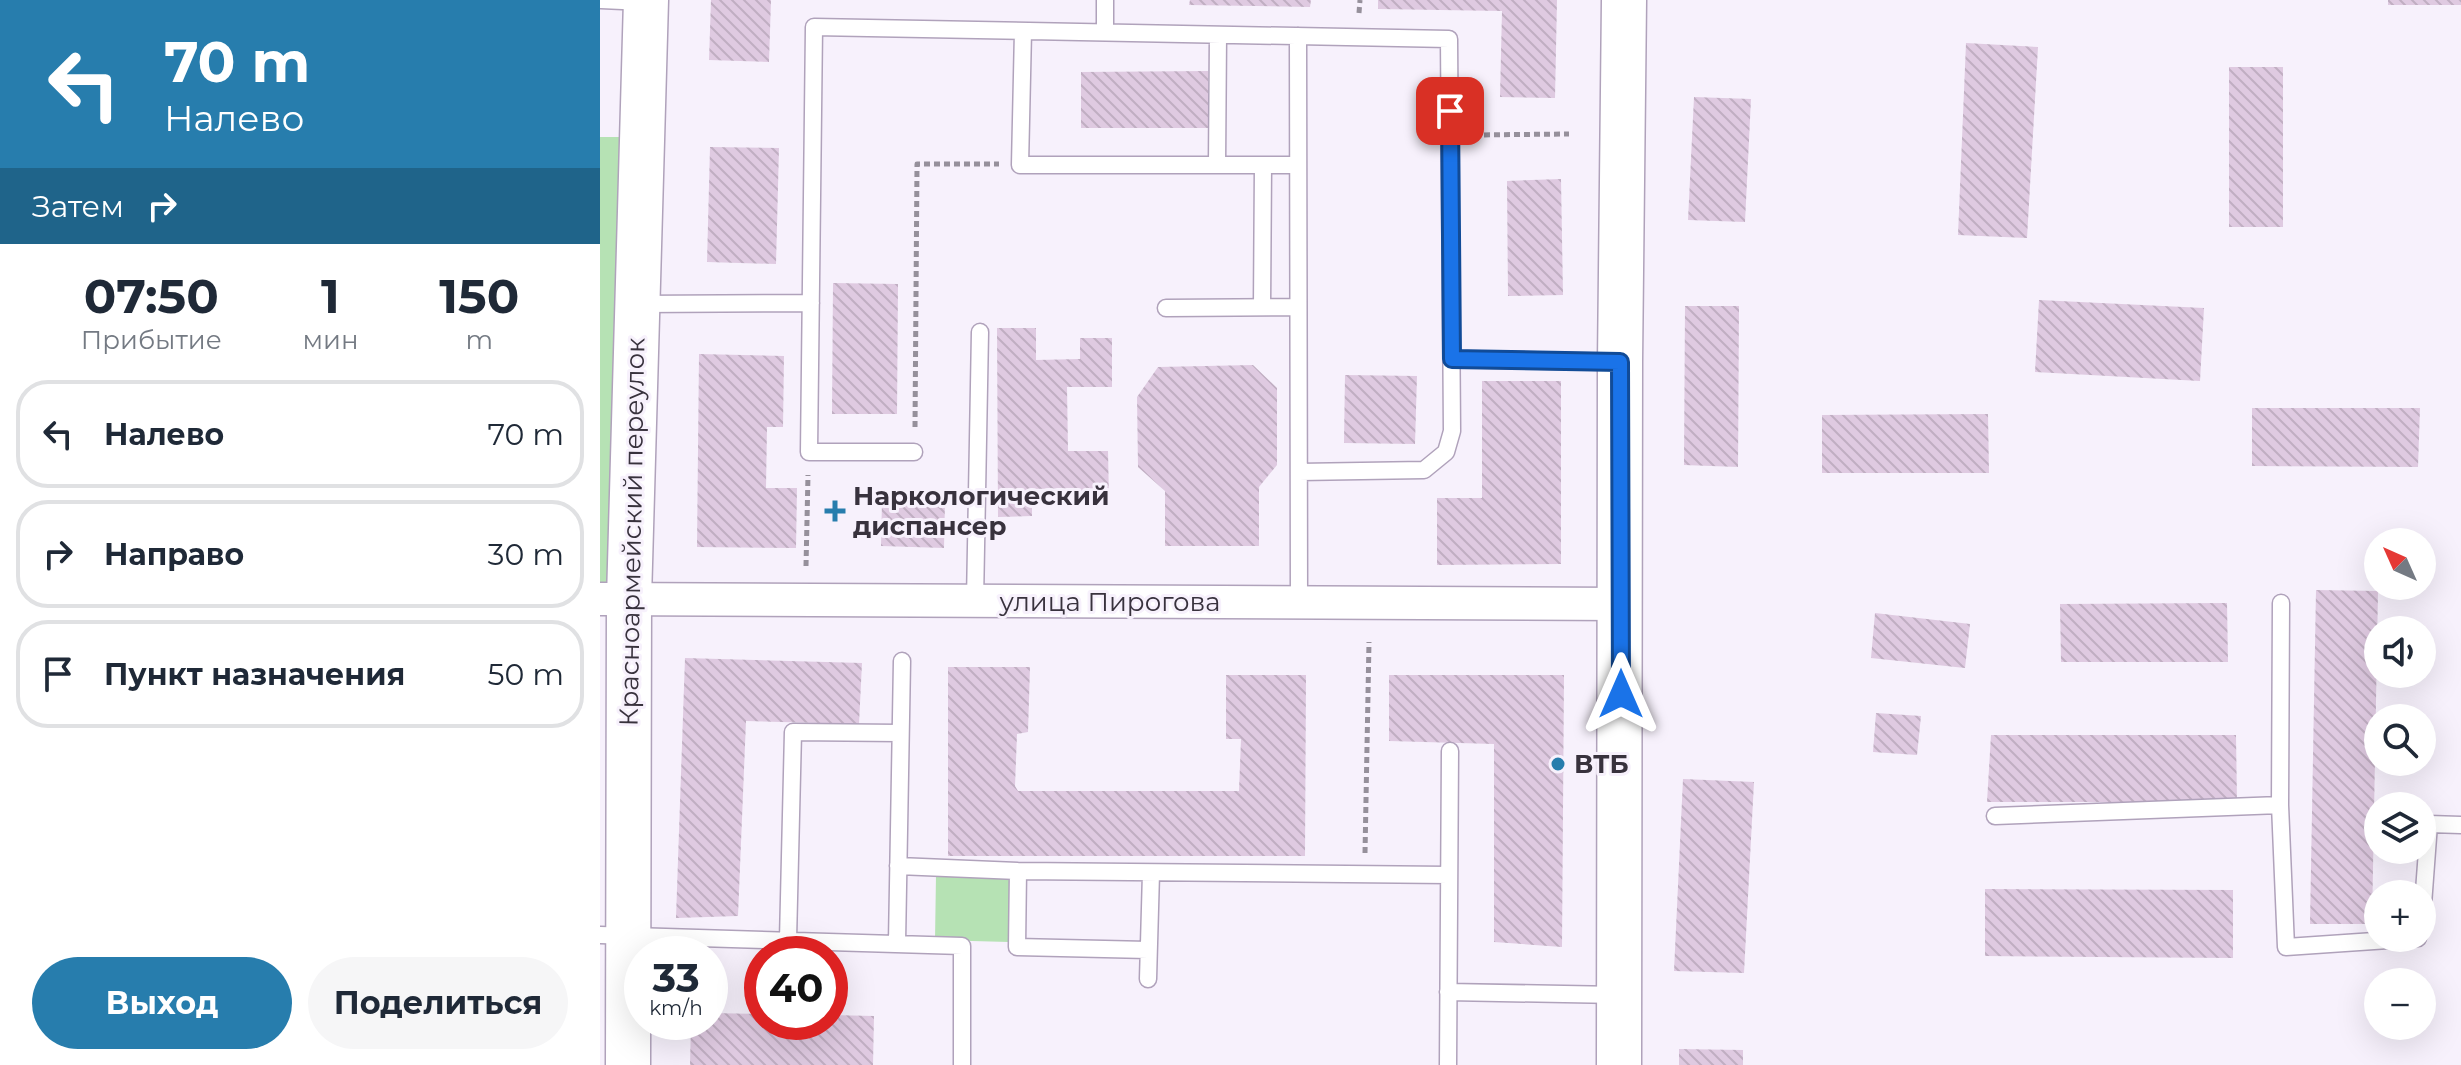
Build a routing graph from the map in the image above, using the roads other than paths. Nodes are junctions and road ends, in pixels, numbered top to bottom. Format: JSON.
{"nodes":[{"id":1,"x":601,"y":0,"type":"edge"},
{"id":2,"x":1105,"y":0,"type":"edge"},
{"id":3,"x":1624,"y":0,"type":"edge"},
{"id":4,"x":646,"y":1,"type":"edge"},
{"id":5,"x":1023,"y":31,"type":"junction"},
{"id":6,"x":1105,"y":32,"type":"junction"},
{"id":7,"x":1218,"y":35,"type":"junction"},
{"id":8,"x":1298,"y":36,"type":"junction"},
{"id":9,"x":1217,"y":165,"type":"junction"},
{"id":10,"x":1263,"y":165,"type":"junction"},
{"id":11,"x":1298,"y":165,"type":"junction"},
{"id":12,"x":811,"y":303,"type":"junction"},
{"id":13,"x":637,"y":304,"type":"junction"},
{"id":14,"x":1262,"y":307,"type":"junction"},
{"id":15,"x":1298,"y":307,"type":"junction"},
{"id":16,"x":1166,"y":308,"type":"dead end"},
{"id":17,"x":980,"y":332,"type":"dead end"},
{"id":18,"x":1452,"y":359,"type":"junction"},
{"id":19,"x":1620,"y":362,"type":"junction"},
{"id":20,"x":914,"y":452,"type":"road end"},
{"id":21,"x":1299,"y":472,"type":"junction"},
{"id":22,"x":614,"y":599,"type":"edge"},
{"id":23,"x":975,"y":601,"type":"junction"},
{"id":24,"x":1299,"y":603,"type":"junction"},
{"id":25,"x":2281,"y":603,"type":"dead end"},
{"id":26,"x":1621,"y":604,"type":"junction"},
{"id":27,"x":902,"y":661,"type":"dead end"},
{"id":28,"x":900,"y":733,"type":"junction"},
{"id":29,"x":1450,"y":751,"type":"dead end"},
{"id":30,"x":2280,"y":805,"type":"junction"},
{"id":31,"x":1995,"y":816,"type":"dead end"},
{"id":32,"x":2461,"y":825,"type":"edge"},
{"id":33,"x":898,"y":866,"type":"junction"},
{"id":34,"x":1018,"y":871,"type":"junction"},
{"id":35,"x":1151,"y":873,"type":"junction"},
{"id":36,"x":1449,"y":875,"type":"junction"},
{"id":37,"x":2425,"y":880,"type":"edge"},
{"id":38,"x":614,"y":935,"type":"edge"},
{"id":39,"x":788,"y":936,"type":"edge"},
{"id":40,"x":744,"y":939,"type":"edge"},
{"id":41,"x":848,"y":942,"type":"edge"},
{"id":42,"x":2364,"y":942,"type":"edge"},
{"id":43,"x":897,"y":943,"type":"junction"},
{"id":44,"x":1148,"y":950,"type":"junction"},
{"id":45,"x":1148,"y":979,"type":"dead end"},
{"id":46,"x":1448,"y":992,"type":"junction"},
{"id":47,"x":1620,"y":995,"type":"junction"},
{"id":48,"x":628,"y":1065,"type":"edge"},
{"id":49,"x":962,"y":1065,"type":"edge"},
{"id":50,"x":1448,"y":1065,"type":"edge"},
{"id":51,"x":1619,"y":1065,"type":"edge"}],
"edges":[{"from":1,"to":4,"type":"lane"},
{"from":2,"to":6,"type":"lane"},
{"from":3,"to":19,"type":"street"},
{"from":4,"to":13,"type":"street","name":"Красноармейский переулок"},
{"from":5,"to":6,"type":"lane"},
{"from":5,"to":9,"type":"lane"},
{"from":5,"to":12,"type":"lane"},
{"from":6,"to":7,"type":"lane"},
{"from":7,"to":8,"type":"lane"},
{"from":7,"to":9,"type":"lane"},
{"from":8,"to":11,"type":"lane"},
{"from":8,"to":18,"type":"lane"},
{"from":9,"to":10,"type":"lane"},
{"from":10,"to":11,"type":"lane"},
{"from":10,"to":14,"type":"lane"},
{"from":11,"to":15,"type":"lane"},
{"from":12,"to":13,"type":"lane"},
{"from":12,"to":20,"type":"lane"},
{"from":13,"to":22,"type":"street","name":"Красноармейский переулок"},
{"from":14,"to":15,"type":"lane"},
{"from":14,"to":16,"type":"lane"},
{"from":15,"to":21,"type":"lane"},
{"from":17,"to":23,"type":"lane"},
{"from":18,"to":19,"type":"lane"},
{"from":18,"to":21,"type":"lane"},
{"from":19,"to":26,"type":"street"},
{"from":21,"to":24,"type":"lane"},
{"from":22,"to":23,"type":"street","name":"улица Пирогова"},
{"from":22,"to":38,"type":"street","name":"Красноармейский переулок"},
{"from":23,"to":24,"type":"street","name":"улица Пирогова"},
{"from":24,"to":26,"type":"street","name":"улица Пирогова"},
{"from":25,"to":30,"type":"lane"},
{"from":26,"to":47,"type":"street"},
{"from":27,"to":28,"type":"lane"},
{"from":28,"to":33,"type":"lane"},
{"from":28,"to":39,"type":"lane"},
{"from":29,"to":36,"type":"lane"},
{"from":30,"to":31,"type":"lane"},
{"from":30,"to":42,"type":"lane"},
{"from":32,"to":37,"type":"lane"},
{"from":33,"to":34,"type":"lane"},
{"from":33,"to":43,"type":"lane"},
{"from":34,"to":35,"type":"lane"},
{"from":34,"to":44,"type":"lane"},
{"from":35,"to":36,"type":"lane"},
{"from":35,"to":44,"type":"lane"},
{"from":36,"to":46,"type":"lane"},
{"from":38,"to":40,"type":"lane"},
{"from":38,"to":48,"type":"street","name":"Красноармейский переулок"},
{"from":41,"to":43,"type":"lane"},
{"from":43,"to":49,"type":"lane"},
{"from":44,"to":45,"type":"lane"},
{"from":46,"to":47,"type":"lane"},
{"from":46,"to":50,"type":"lane"},
{"from":47,"to":51,"type":"street"}]}
